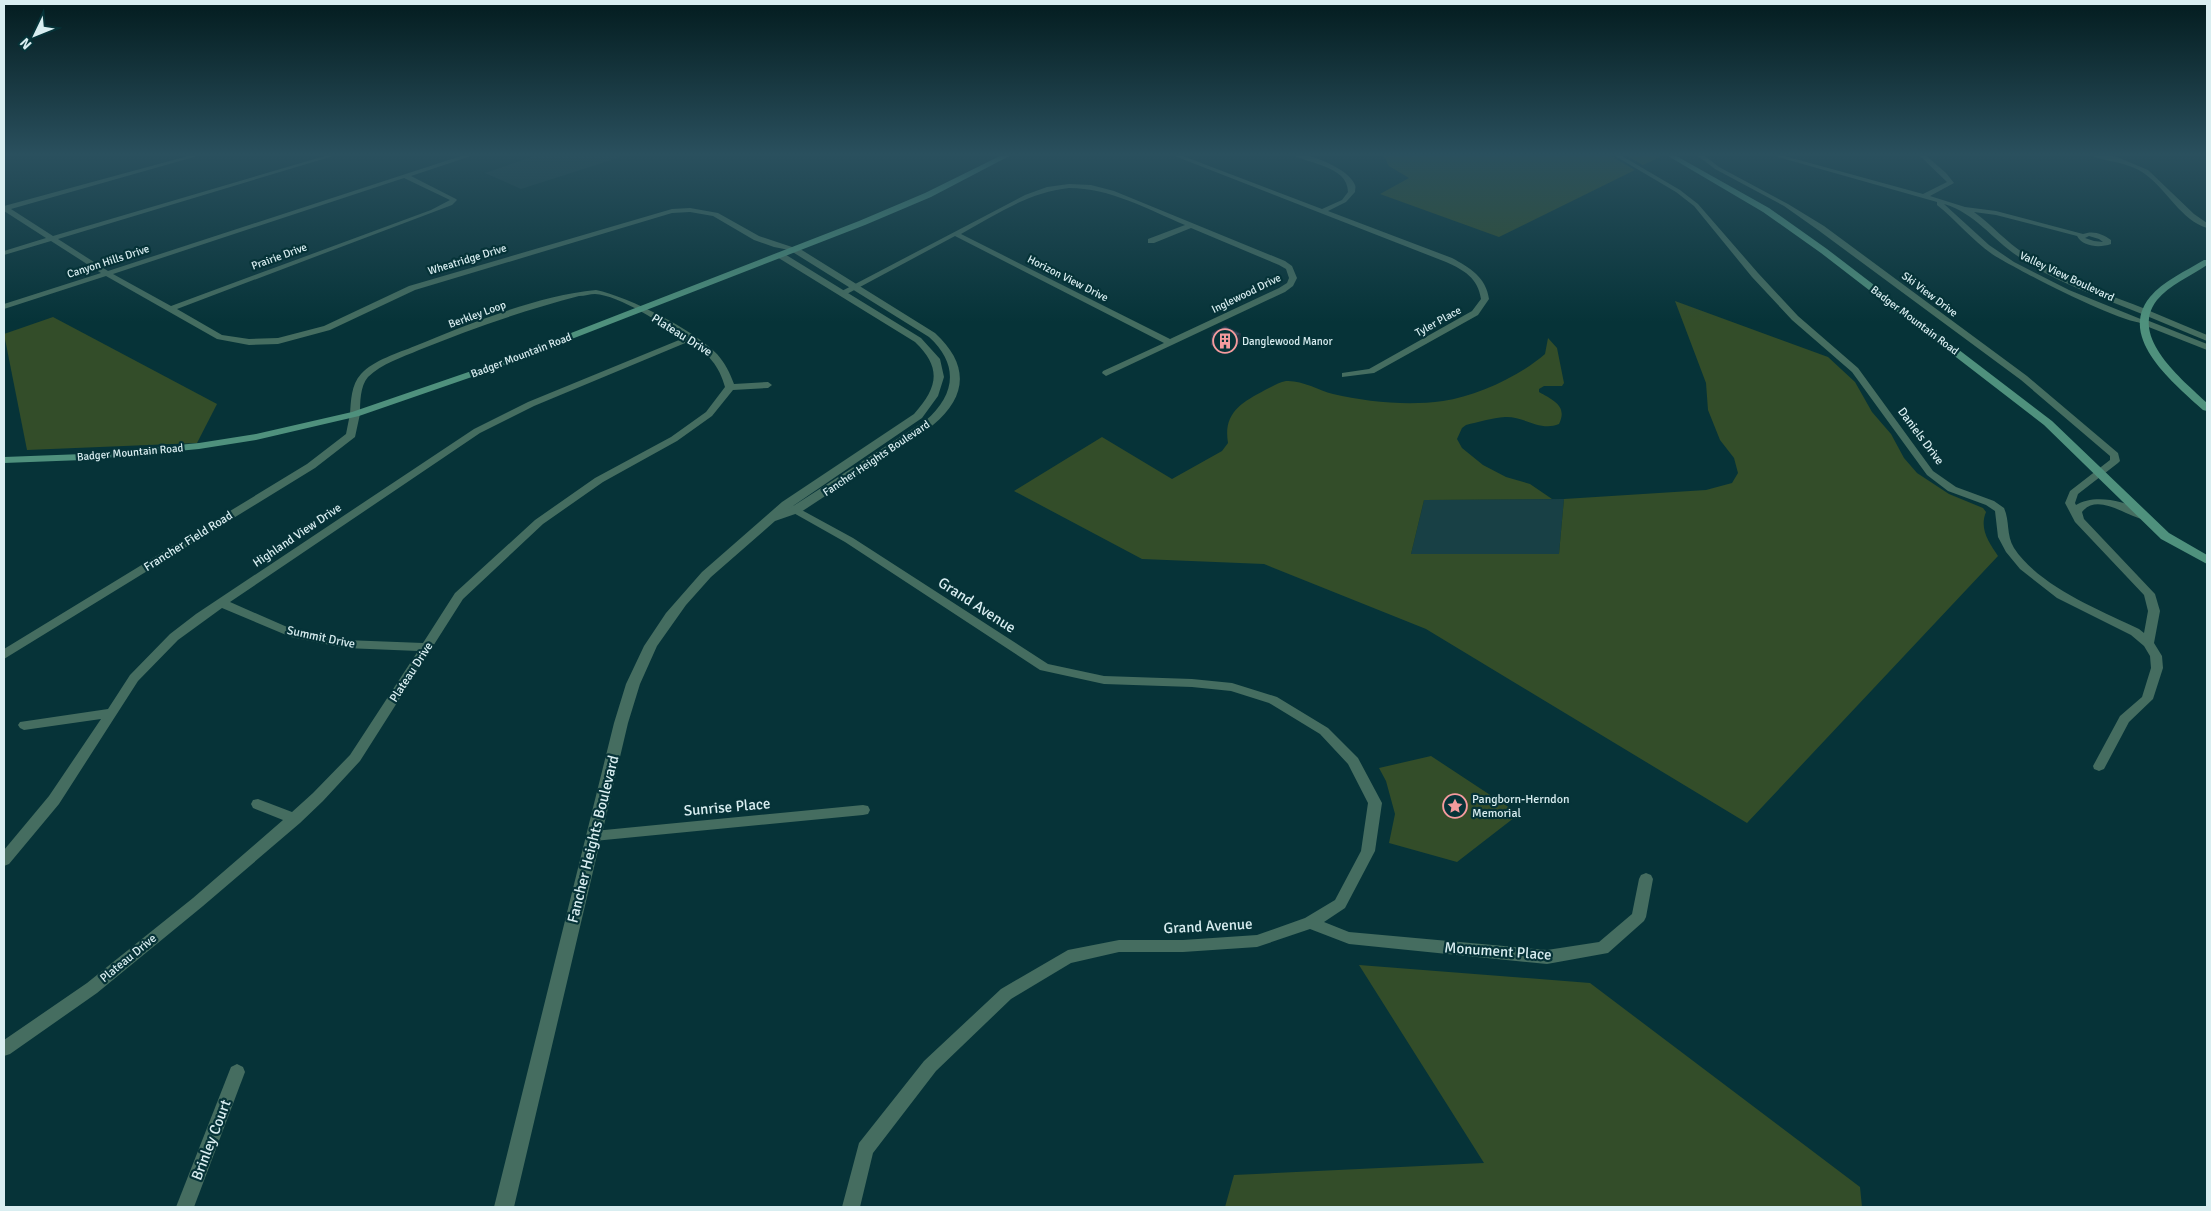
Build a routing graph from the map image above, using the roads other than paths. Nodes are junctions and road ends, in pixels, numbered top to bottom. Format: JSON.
{"nodes":[{"id":1,"x":1964,"y":209,"type":"edge"},
{"id":2,"x":6,"y":210,"type":"edge"},
{"id":3,"x":154,"y":210,"type":"edge"},
{"id":4,"x":302,"y":210,"type":"edge"},
{"id":5,"x":437,"y":210,"type":"edge"},
{"id":6,"x":690,"y":210,"type":"edge"},
{"id":7,"x":698,"y":210,"type":"edge"},
{"id":8,"x":893,"y":210,"type":"edge"},
{"id":9,"x":1002,"y":210,"type":"edge"},
{"id":10,"x":1154,"y":210,"type":"edge"},
{"id":11,"x":1318,"y":210,"type":"edge"},
{"id":12,"x":1325,"y":210,"type":"edge"},
{"id":13,"x":1700,"y":210,"type":"edge"},
{"id":14,"x":1765,"y":210,"type":"edge"},
{"id":15,"x":1793,"y":210,"type":"edge"},
{"id":16,"x":1947,"y":210,"type":"edge"},
{"id":17,"x":1968,"y":210,"type":"edge"},
{"id":18,"x":2184,"y":210,"type":"edge"},
{"id":19,"x":1322,"y":211,"type":"junction"},
{"id":20,"x":1192,"y":225,"type":"junction"},
{"id":21,"x":2207,"y":226,"type":"edge"},
{"id":22,"x":956,"y":234,"type":"junction"},
{"id":23,"x":2080,"y":235,"type":"dead end"},
{"id":24,"x":53,"y":240,"type":"junction"},
{"id":25,"x":1152,"y":241,"type":"dead end"},
{"id":26,"x":770,"y":244,"type":"junction"},
{"id":27,"x":794,"y":250,"type":"junction"},
{"id":28,"x":4,"y":253,"type":"edge"},
{"id":29,"x":780,"y":255,"type":"junction"},
{"id":30,"x":2207,"y":262,"type":"edge"},
{"id":31,"x":106,"y":273,"type":"junction"},
{"id":32,"x":854,"y":287,"type":"junction"},
{"id":33,"x":842,"y":293,"type":"junction"},
{"id":34,"x":4,"y":307,"type":"edge"},
{"id":35,"x":170,"y":309,"type":"junction"},
{"id":36,"x":640,"y":309,"type":"junction"},
{"id":37,"x":2145,"y":312,"type":"junction"},
{"id":38,"x":2144,"y":322,"type":"junction"},
{"id":39,"x":691,"y":338,"type":"junction"},
{"id":40,"x":2207,"y":338,"type":"edge"},
{"id":41,"x":1169,"y":342,"type":"junction"},
{"id":42,"x":2207,"y":347,"type":"edge"},
{"id":43,"x":1106,"y":372,"type":"dead end"},
{"id":44,"x":1345,"y":375,"type":"dead end"},
{"id":45,"x":768,"y":385,"type":"dead end"},
{"id":46,"x":730,"y":387,"type":"junction"},
{"id":47,"x":2207,"y":408,"type":"edge"},
{"id":48,"x":355,"y":414,"type":"junction"},
{"id":49,"x":4,"y":460,"type":"edge"},
{"id":50,"x":2100,"y":475,"type":"junction"},
{"id":51,"x":792,"y":507,"type":"junction"},
{"id":52,"x":2142,"y":516,"type":"junction"},
{"id":53,"x":2079,"y":520,"type":"junction"},
{"id":54,"x":2207,"y":560,"type":"edge"},
{"id":55,"x":221,"y":603,"type":"junction"},
{"id":56,"x":2148,"y":643,"type":"junction"},
{"id":57,"x":427,"y":647,"type":"junction"},
{"id":58,"x":4,"y":655,"type":"edge"},
{"id":59,"x":111,"y":712,"type":"junction"},
{"id":60,"x":24,"y":725,"type":"dead end"},
{"id":61,"x":2099,"y":766,"type":"dead end"},
{"id":62,"x":258,"y":804,"type":"dead end"},
{"id":63,"x":863,"y":810,"type":"dead end"},
{"id":64,"x":294,"y":819,"type":"junction"},
{"id":65,"x":594,"y":836,"type":"junction"},
{"id":66,"x":4,"y":860,"type":"edge"},
{"id":67,"x":1646,"y":879,"type":"dead end"},
{"id":68,"x":1310,"y":922,"type":"junction"},
{"id":69,"x":4,"y":1049,"type":"edge"},
{"id":70,"x":237,"y":1072,"type":"dead end"},
{"id":71,"x":186,"y":1207,"type":"edge"},
{"id":72,"x":504,"y":1207,"type":"edge"},
{"id":73,"x":851,"y":1207,"type":"edge"}],
"edges":[{"from":1,"to":37,"type":"street","name":"Valley View Boulevard"},
{"from":2,"to":24,"type":"street"},
{"from":3,"to":24,"type":"street"},
{"from":4,"to":31,"type":"street","name":"Canyon Hills Drive"},
{"from":5,"to":35,"type":"street","name":"Prairie Drive"},
{"from":6,"to":35,"type":"street","name":"Wheatridge Drive"},
{"from":7,"to":26,"type":"street","name":"Wheatridge Drive"},
{"from":8,"to":27,"type":"main road","name":"Badger Mountain Road"},
{"from":9,"to":22,"type":"street","name":"Inglewood Drive"},
{"from":10,"to":20,"type":"street","name":"Inglewood Drive"},
{"from":11,"to":19,"type":"street","name":"Tyler Place"},
{"from":12,"to":19,"type":"street"},
{"from":13,"to":56,"type":"street","name":"Daniels Drive"},
{"from":14,"to":50,"type":"main road","name":"Badger Mountain Road"},
{"from":15,"to":50,"type":"street","name":"Ski View Drive"},
{"from":16,"to":38,"type":"street","name":"Valley View Boulevard"},
{"from":17,"to":23,"type":"street"},
{"from":18,"to":21,"type":"street"},
{"from":19,"to":44,"type":"street","name":"Tyler Place"},
{"from":20,"to":25,"type":"street"},
{"from":20,"to":41,"type":"street","name":"Inglewood Drive"},
{"from":22,"to":32,"type":"street","name":"Inglewood Drive"},
{"from":22,"to":41,"type":"street","name":"Horizon View Drive"},
{"from":24,"to":28,"type":"street"},
{"from":24,"to":31,"type":"street"},
{"from":26,"to":27,"type":"street","name":"Wheatridge Drive"},
{"from":26,"to":29,"type":"street","name":"Wheatridge Drive"},
{"from":27,"to":29,"type":"main road","name":"Badger Mountain Road"},
{"from":27,"to":32,"type":"street","name":"Fancher Heights Boulevard"},
{"from":29,"to":33,"type":"street","name":"Fancher Heights Boulevard"},
{"from":29,"to":36,"type":"main road","name":"Badger Mountain Road"},
{"from":30,"to":37,"type":"main road"},
{"from":31,"to":34,"type":"street","name":"Canyon Hills Drive"},
{"from":31,"to":35,"type":"street","name":"Wheatridge Drive"},
{"from":32,"to":33,"type":"street","name":"Inglewood Drive"},
{"from":32,"to":51,"type":"street","name":"Fancher Heights Boulevard"},
{"from":33,"to":51,"type":"street","name":"Fancher Heights Boulevard"},
{"from":36,"to":39,"type":"street","name":"Plateau Drive"},
{"from":36,"to":48,"type":"main road","name":"Badger Mountain Road"},
{"from":36,"to":48,"type":"street","name":"Berkley Loop"},
{"from":37,"to":38,"type":"main road"},
{"from":37,"to":40,"type":"street","name":"Valley View Boulevard"},
{"from":38,"to":42,"type":"street","name":"Valley View Boulevard"},
{"from":38,"to":47,"type":"main road"},
{"from":39,"to":46,"type":"street","name":"Plateau Drive"},
{"from":39,"to":55,"type":"street","name":"Highland View Drive"},
{"from":41,"to":43,"type":"street","name":"Inglewood Drive"},
{"from":45,"to":46,"type":"street"},
{"from":46,"to":57,"type":"street","name":"Plateau Drive"},
{"from":48,"to":49,"type":"main road","name":"Badger Mountain Road"},
{"from":48,"to":58,"type":"street","name":"Francher Field Road"},
{"from":50,"to":52,"type":"main road","name":"Badger Mountain Road"},
{"from":50,"to":53,"type":"street"},
{"from":51,"to":65,"type":"street","name":"Fancher Heights Boulevard"},
{"from":51,"to":68,"type":"street","name":"Grand Avenue"},
{"from":52,"to":53,"type":"street","name":"Badger Mountain Road"},
{"from":52,"to":54,"type":"main road","name":"Badger Mountain Road"},
{"from":53,"to":56,"type":"street"},
{"from":55,"to":57,"type":"street","name":"Summit Drive"},
{"from":55,"to":59,"type":"street","name":"Highland View Drive"},
{"from":56,"to":61,"type":"street"},
{"from":57,"to":64,"type":"street","name":"Plateau Drive"},
{"from":59,"to":60,"type":"street"},
{"from":59,"to":66,"type":"street","name":"Highland View Drive"},
{"from":62,"to":64,"type":"street"},
{"from":63,"to":65,"type":"street","name":"Sunrise Place"},
{"from":64,"to":69,"type":"street","name":"Plateau Drive"},
{"from":65,"to":72,"type":"street","name":"Fancher Heights Boulevard"},
{"from":67,"to":68,"type":"street","name":"Monument Place"},
{"from":68,"to":73,"type":"street","name":"Grand Avenue"},
{"from":70,"to":71,"type":"street","name":"Brinley Court"}]}
